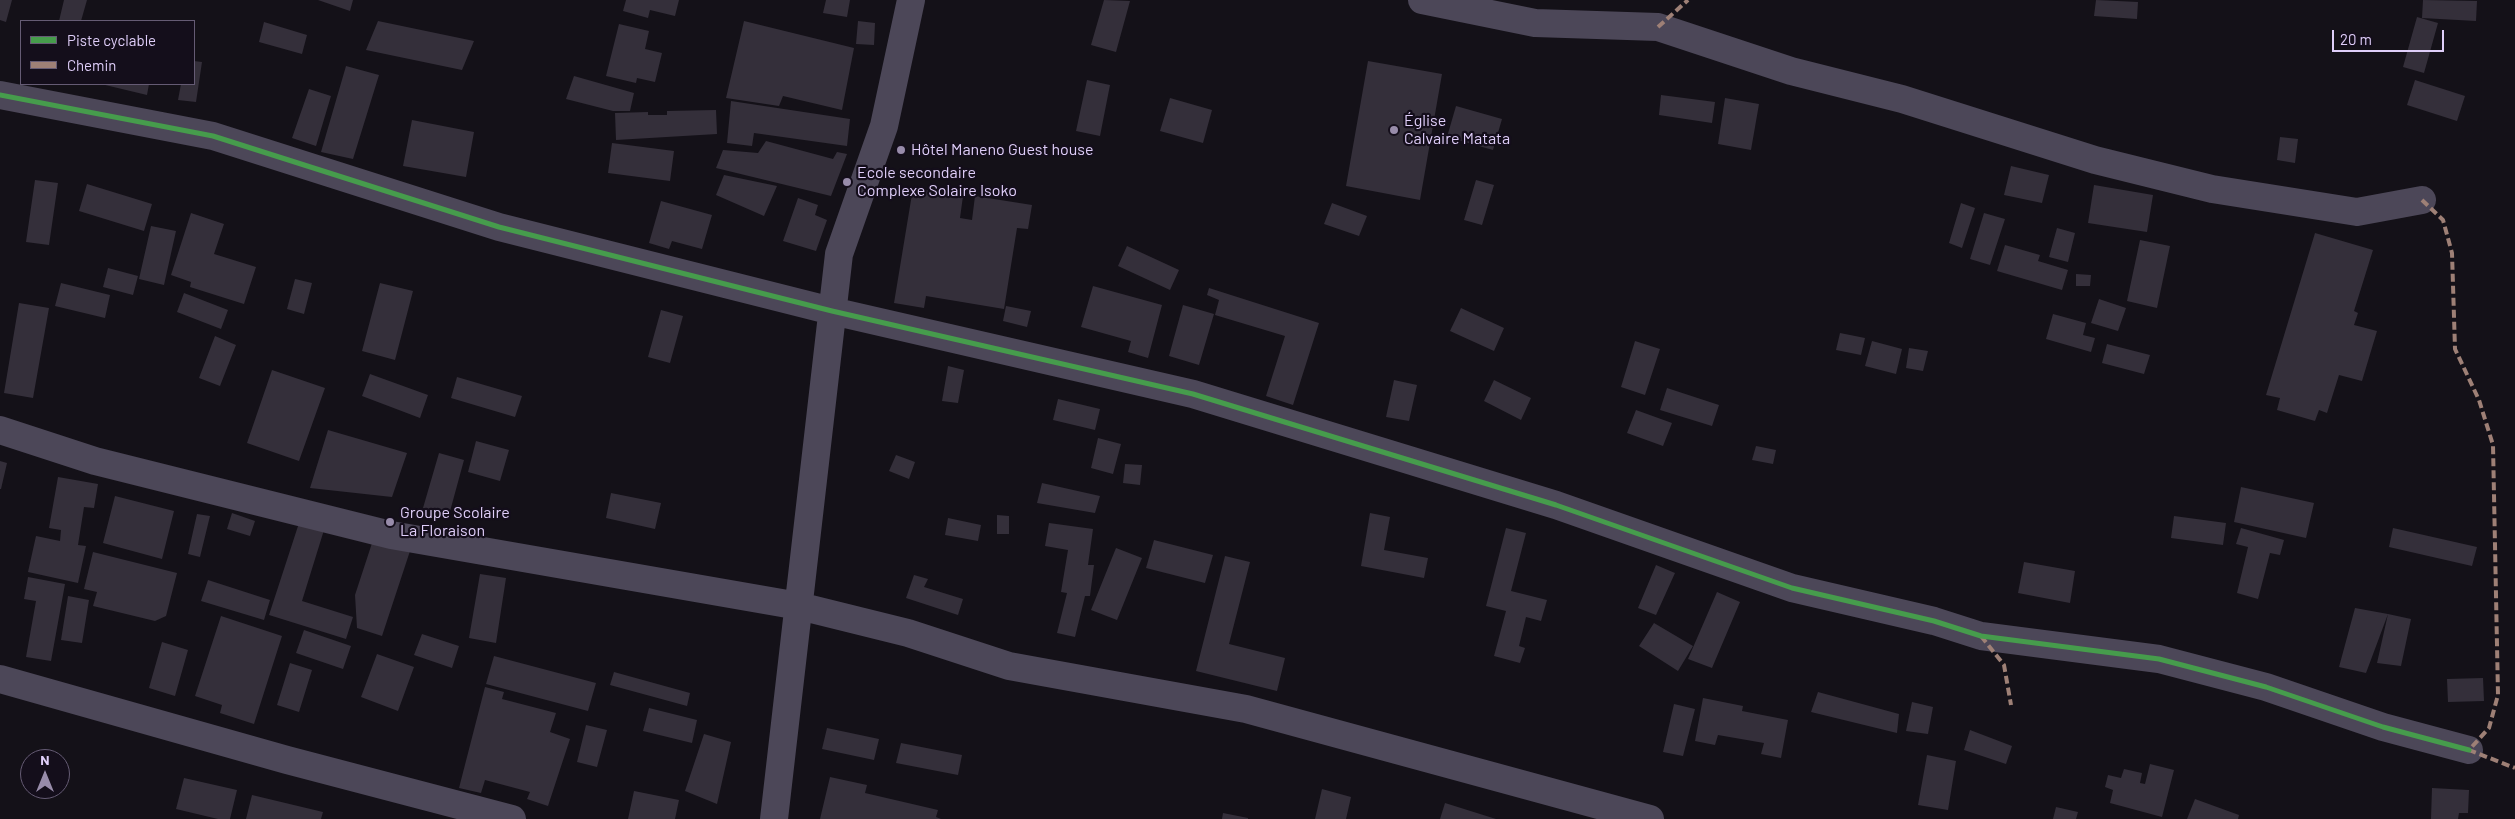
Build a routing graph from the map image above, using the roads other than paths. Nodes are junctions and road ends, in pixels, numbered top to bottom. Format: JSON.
{"nodes":[{"id":1,"x":910,"y":0,"type":"edge"},
{"id":2,"x":1422,"y":0,"type":"edge"},
{"id":3,"x":0,"y":95,"type":"edge"},
{"id":4,"x":2422,"y":200,"type":"dead end"},
{"id":5,"x":832,"y":311,"type":"junction"},
{"id":6,"x":0,"y":430,"type":"edge"},
{"id":7,"x":799,"y":606,"type":"junction"},
{"id":8,"x":0,"y":679,"type":"edge"},
{"id":9,"x":2469,"y":750,"type":"dead end"},
{"id":10,"x":512,"y":819,"type":"edge"},
{"id":11,"x":774,"y":819,"type":"edge"},
{"id":12,"x":1650,"y":819,"type":"edge"}],
"edges":[{"from":1,"to":5,"type":"street"},
{"from":2,"to":4,"type":"street"},
{"from":3,"to":5,"type":"street"},
{"from":5,"to":7,"type":"street"},
{"from":5,"to":9,"type":"street"},
{"from":6,"to":7,"type":"street"},
{"from":7,"to":11,"type":"street"},
{"from":7,"to":12,"type":"street"},
{"from":8,"to":10,"type":"street"}]}
